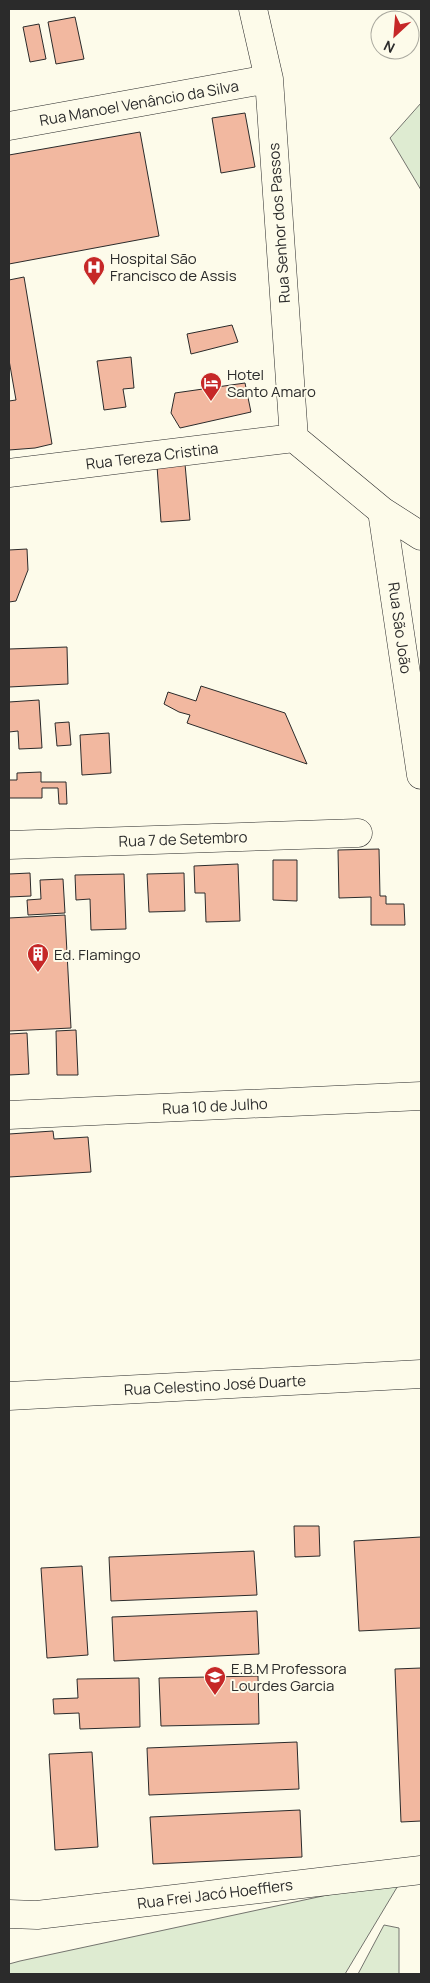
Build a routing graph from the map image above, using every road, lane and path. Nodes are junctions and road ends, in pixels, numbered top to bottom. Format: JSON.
{"nodes":[{"id":1,"x":253,"y":9,"type":"edge"},
{"id":2,"x":269,"y":79,"type":"junction"},
{"id":3,"x":9,"y":126,"type":"edge"},
{"id":4,"x":294,"y":438,"type":"junction"},
{"id":5,"x":9,"y":473,"type":"edge"},
{"id":6,"x":382,"y":511,"type":"junction"},
{"id":7,"x":421,"y":536,"type":"edge"},
{"id":8,"x":421,"y":775,"type":"edge"},
{"id":9,"x":358,"y":833,"type":"dead end"},
{"id":10,"x":9,"y":846,"type":"edge"},
{"id":11,"x":421,"y":1096,"type":"edge"},
{"id":12,"x":9,"y":1116,"type":"edge"},
{"id":13,"x":421,"y":1374,"type":"edge"},
{"id":14,"x":9,"y":1396,"type":"edge"},
{"id":15,"x":421,"y":1870,"type":"edge"},
{"id":16,"x":9,"y":1914,"type":"edge"}],
"edges":[{"from":1,"to":2,"type":"street","name":"Rua Senhor dos Passos"},
{"from":2,"to":3,"type":"street","name":"Rua Manoel Venâncio da Silva"},
{"from":2,"to":4,"type":"street","name":"Rua Senhor dos Passos"},
{"from":4,"to":5,"type":"street","name":"Rua Tereza Cristina"},
{"from":4,"to":6,"type":"street"},
{"from":6,"to":7,"type":"street"},
{"from":6,"to":8,"type":"street","name":"Rua São João"},
{"from":9,"to":10,"type":"street","name":"Rua 7 de Setembro"},
{"from":11,"to":12,"type":"street","name":"Rua 10 de Julho"},
{"from":13,"to":14,"type":"street","name":"Rua Celestino José Duarte"},
{"from":15,"to":16,"type":"street","name":"Rua Frei Jacó Hoefflers"}]}
